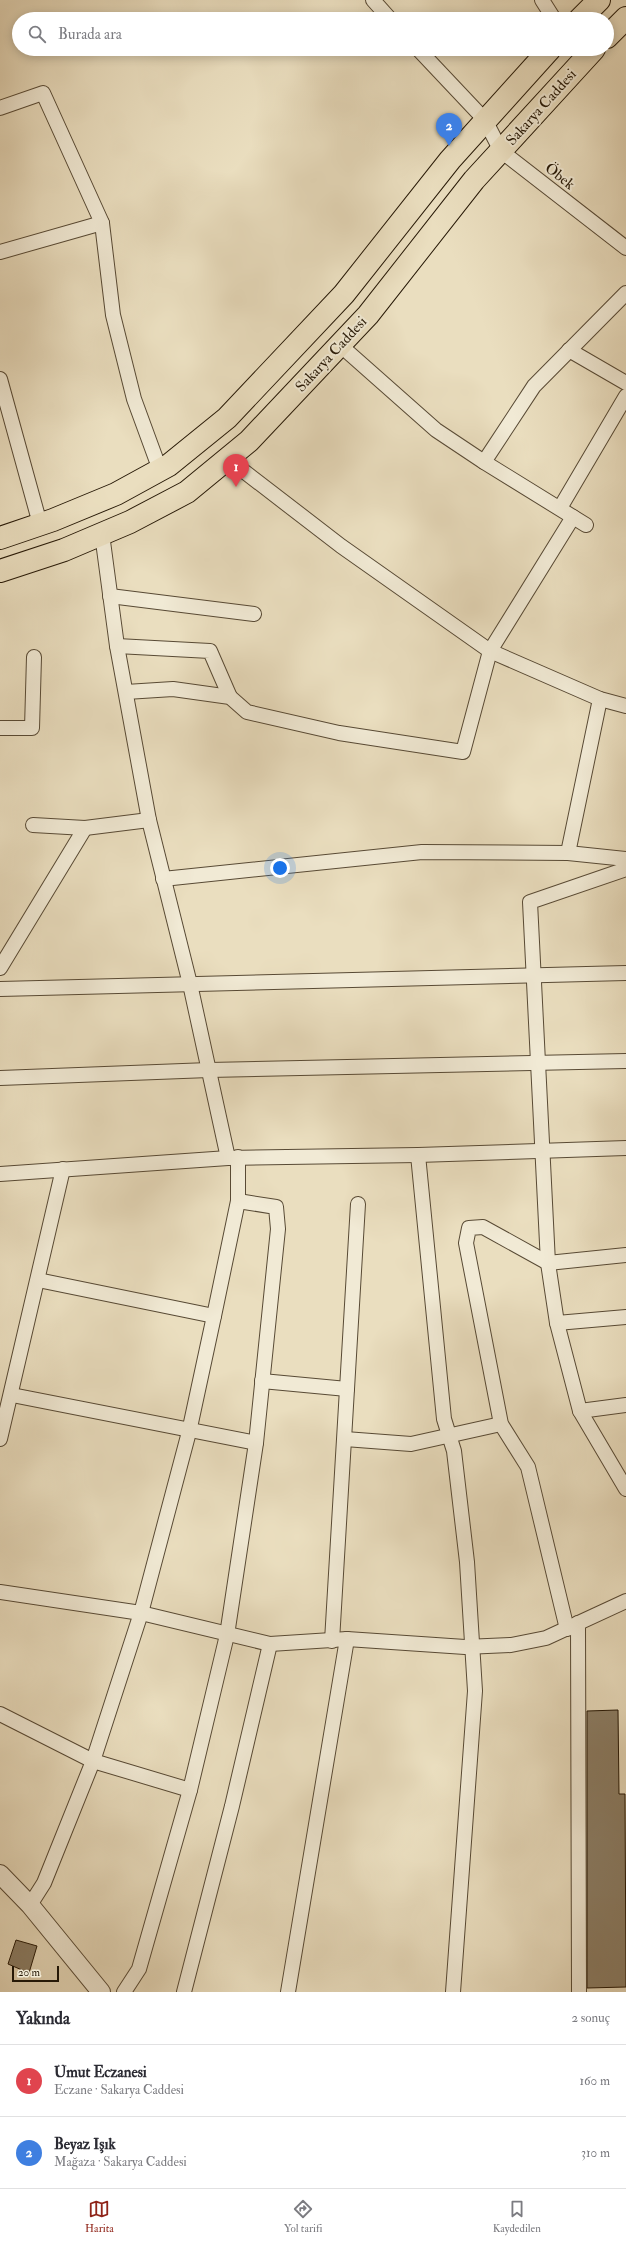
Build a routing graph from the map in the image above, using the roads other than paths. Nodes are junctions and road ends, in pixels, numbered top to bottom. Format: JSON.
{"nodes":[{"id":1,"x":372,"y":0,"type":"edge"},
{"id":2,"x":542,"y":0,"type":"edge"},
{"id":3,"x":599,"y":0,"type":"edge"},
{"id":4,"x":383,"y":12,"type":"edge"},
{"id":5,"x":550,"y":12,"type":"edge"},
{"id":6,"x":587,"y":12,"type":"edge"},
{"id":7,"x":626,"y":18,"type":"edge"},
{"id":8,"x":614,"y":30,"type":"edge"},
{"id":9,"x":425,"y":56,"type":"edge"},
{"id":10,"x":544,"y":56,"type":"edge"},
{"id":11,"x":588,"y":56,"type":"edge"},
{"id":12,"x":0,"y":108,"type":"edge"},
{"id":13,"x":485,"y":120,"type":"junction"},
{"id":14,"x":500,"y":151,"type":"junction"},
{"id":15,"x":102,"y":223,"type":"junction"},
{"id":16,"x":626,"y":248,"type":"edge"},
{"id":17,"x":0,"y":252,"type":"edge"},
{"id":18,"x":626,"y":292,"type":"edge"},
{"id":19,"x":340,"y":345,"type":"junction"},
{"id":20,"x":569,"y":350,"type":"junction"},
{"id":21,"x":0,"y":379,"type":"edge"},
{"id":22,"x":626,"y":383,"type":"edge"},
{"id":23,"x":626,"y":396,"type":"edge"},
{"id":24,"x":228,"y":459,"type":"junction"},
{"id":25,"x":484,"y":462,"type":"junction"},
{"id":26,"x":160,"y":470,"type":"junction"},
{"id":27,"x":560,"y":508,"type":"junction"},
{"id":28,"x":573,"y":517,"type":"junction"},
{"id":29,"x":40,"y":524,"type":"junction"},
{"id":30,"x":586,"y":525,"type":"dead end"},
{"id":31,"x":102,"y":534,"type":"junction"},
{"id":32,"x":0,"y":538,"type":"edge"},
{"id":33,"x":0,"y":571,"type":"edge"},
{"id":34,"x":110,"y":596,"type":"junction"},
{"id":35,"x":254,"y":614,"type":"dead end"},
{"id":36,"x":117,"y":646,"type":"junction"},
{"id":37,"x":490,"y":651,"type":"junction"},
{"id":38,"x":34,"y":657,"type":"dead end"},
{"id":39,"x":126,"y":692,"type":"junction"},
{"id":40,"x":230,"y":697,"type":"junction"},
{"id":41,"x":600,"y":699,"type":"junction"},
{"id":42,"x":626,"y":706,"type":"edge"},
{"id":43,"x":0,"y":728,"type":"edge"},
{"id":44,"x":149,"y":820,"type":"junction"},
{"id":45,"x":33,"y":826,"type":"dead end"},
{"id":46,"x":85,"y":828,"type":"junction"},
{"id":47,"x":568,"y":853,"type":"junction"},
{"id":48,"x":626,"y":859,"type":"edge"},
{"id":49,"x":626,"y":869,"type":"edge"},
{"id":50,"x":163,"y":879,"type":"junction"},
{"id":51,"x":0,"y":968,"type":"edge"},
{"id":52,"x":626,"y":973,"type":"edge"},
{"id":53,"x":534,"y":976,"type":"junction"},
{"id":54,"x":190,"y":984,"type":"junction"},
{"id":55,"x":0,"y":990,"type":"edge"},
{"id":56,"x":626,"y":1061,"type":"edge"},
{"id":57,"x":539,"y":1063,"type":"junction"},
{"id":58,"x":209,"y":1070,"type":"junction"},
{"id":59,"x":0,"y":1078,"type":"edge"},
{"id":60,"x":626,"y":1148,"type":"edge"},
{"id":61,"x":543,"y":1151,"type":"junction"},
{"id":62,"x":418,"y":1155,"type":"junction"},
{"id":63,"x":233,"y":1158,"type":"junction"},
{"id":64,"x":63,"y":1169,"type":"junction"},
{"id":65,"x":0,"y":1174,"type":"edge"},
{"id":66,"x":238,"y":1201,"type":"junction"},
{"id":67,"x":358,"y":1204,"type":"dead end"},
{"id":68,"x":626,"y":1255,"type":"edge"},
{"id":69,"x":548,"y":1263,"type":"junction"},
{"id":70,"x":38,"y":1280,"type":"junction"},
{"id":71,"x":214,"y":1316,"type":"junction"},
{"id":72,"x":626,"y":1317,"type":"edge"},
{"id":73,"x":557,"y":1323,"type":"junction"},
{"id":74,"x":262,"y":1381,"type":"junction"},
{"id":75,"x":347,"y":1389,"type":"junction"},
{"id":76,"x":12,"y":1395,"type":"junction"},
{"id":77,"x":626,"y":1405,"type":"edge"},
{"id":78,"x":580,"y":1411,"type":"junction"},
{"id":79,"x":501,"y":1424,"type":"junction"},
{"id":80,"x":189,"y":1432,"type":"junction"},
{"id":81,"x":450,"y":1436,"type":"junction"},
{"id":82,"x":0,"y":1439,"type":"edge"},
{"id":83,"x":346,"y":1439,"type":"junction"},
{"id":84,"x":256,"y":1444,"type":"junction"},
{"id":85,"x":626,"y":1489,"type":"edge"},
{"id":86,"x":0,"y":1592,"type":"edge"},
{"id":87,"x":626,"y":1601,"type":"edge"},
{"id":88,"x":141,"y":1613,"type":"junction"},
{"id":89,"x":573,"y":1626,"type":"junction"},
{"id":90,"x":227,"y":1635,"type":"junction"},
{"id":91,"x":347,"y":1639,"type":"junction"},
{"id":92,"x":332,"y":1641,"type":"junction"},
{"id":93,"x":270,"y":1644,"type":"junction"},
{"id":94,"x":472,"y":1647,"type":"junction"},
{"id":95,"x":0,"y":1714,"type":"edge"},
{"id":96,"x":93,"y":1762,"type":"junction"},
{"id":97,"x":190,"y":1790,"type":"junction"},
{"id":98,"x":0,"y":1874,"type":"edge"},
{"id":99,"x":30,"y":1905,"type":"junction"},
{"id":100,"x":101,"y":1992,"type":"edge"},
{"id":101,"x":124,"y":1992,"type":"edge"},
{"id":102,"x":184,"y":1992,"type":"edge"},
{"id":103,"x":288,"y":1992,"type":"edge"},
{"id":104,"x":454,"y":1992,"type":"edge"},
{"id":105,"x":579,"y":1992,"type":"edge"}],
"edges":[{"from":1,"to":4,"type":"street"},
{"from":2,"to":5,"type":"street"},
{"from":3,"to":6,"type":"main road"},
{"from":7,"to":8,"type":"main road"},
{"from":9,"to":13,"type":"street","name":"Öbek"},
{"from":10,"to":13,"type":"main road","name":"Sakarya Caddesi"},
{"from":11,"to":14,"type":"main road","name":"Sakarya Caddesi"},
{"from":12,"to":15,"type":"street"},
{"from":13,"to":14,"type":"street","name":"Öbek"},
{"from":13,"to":26,"type":"main road","name":"Sakarya Caddesi"},
{"from":14,"to":16,"type":"street","name":"Öbek"},
{"from":14,"to":19,"type":"main road","name":"Sakarya Caddesi"},
{"from":15,"to":17,"type":"street"},
{"from":15,"to":26,"type":"street"},
{"from":18,"to":20,"type":"street"},
{"from":19,"to":24,"type":"main road","name":"Sakarya Caddesi"},
{"from":19,"to":25,"type":"street"},
{"from":20,"to":22,"type":"street"},
{"from":20,"to":25,"type":"street"},
{"from":21,"to":29,"type":"street"},
{"from":23,"to":27,"type":"street"},
{"from":24,"to":31,"type":"main road","name":"Sakarya Caddesi"},
{"from":24,"to":37,"type":"street"},
{"from":25,"to":27,"type":"street"},
{"from":26,"to":29,"type":"main road","name":"Sakarya Caddesi"},
{"from":27,"to":28,"type":"street"},
{"from":28,"to":30,"type":"street"},
{"from":28,"to":37,"type":"street"},
{"from":29,"to":32,"type":"main road","name":"Sakarya Caddesi"},
{"from":31,"to":33,"type":"main road","name":"Sakarya Caddesi"},
{"from":31,"to":34,"type":"street"},
{"from":34,"to":35,"type":"street"},
{"from":34,"to":36,"type":"street"},
{"from":36,"to":39,"type":"street"},
{"from":36,"to":40,"type":"street"},
{"from":37,"to":40,"type":"street"},
{"from":37,"to":41,"type":"street"},
{"from":38,"to":43,"type":"street"},
{"from":39,"to":40,"type":"street"},
{"from":39,"to":44,"type":"street"},
{"from":41,"to":42,"type":"street"},
{"from":41,"to":47,"type":"street"},
{"from":44,"to":46,"type":"street"},
{"from":44,"to":50,"type":"street"},
{"from":45,"to":46,"type":"street"},
{"from":46,"to":51,"type":"street"},
{"from":47,"to":48,"type":"street"},
{"from":47,"to":50,"type":"street"},
{"from":49,"to":53,"type":"street"},
{"from":50,"to":54,"type":"street"},
{"from":52,"to":53,"type":"street"},
{"from":53,"to":54,"type":"street"},
{"from":53,"to":57,"type":"street"},
{"from":54,"to":55,"type":"street"},
{"from":54,"to":58,"type":"street"},
{"from":56,"to":57,"type":"street"},
{"from":57,"to":58,"type":"street"},
{"from":57,"to":61,"type":"street"},
{"from":58,"to":59,"type":"street"},
{"from":58,"to":63,"type":"street"},
{"from":60,"to":61,"type":"street"},
{"from":61,"to":62,"type":"street"},
{"from":61,"to":69,"type":"street"},
{"from":62,"to":63,"type":"street"},
{"from":62,"to":81,"type":"street"},
{"from":63,"to":64,"type":"street"},
{"from":63,"to":66,"type":"street"},
{"from":64,"to":65,"type":"street"},
{"from":64,"to":70,"type":"street"},
{"from":66,"to":71,"type":"street"},
{"from":66,"to":74,"type":"street"},
{"from":67,"to":75,"type":"street"},
{"from":68,"to":69,"type":"street"},
{"from":69,"to":73,"type":"street"},
{"from":69,"to":79,"type":"street"},
{"from":70,"to":71,"type":"street"},
{"from":70,"to":76,"type":"street"},
{"from":71,"to":80,"type":"street"},
{"from":72,"to":73,"type":"street"},
{"from":73,"to":78,"type":"street"},
{"from":74,"to":75,"type":"street"},
{"from":74,"to":84,"type":"street"},
{"from":75,"to":83,"type":"street"},
{"from":76,"to":80,"type":"street"},
{"from":76,"to":82,"type":"street"},
{"from":77,"to":78,"type":"street"},
{"from":78,"to":85,"type":"street"},
{"from":79,"to":81,"type":"street"},
{"from":79,"to":89,"type":"street"},
{"from":80,"to":84,"type":"street"},
{"from":80,"to":88,"type":"street"},
{"from":81,"to":83,"type":"street"},
{"from":81,"to":94,"type":"street"},
{"from":83,"to":92,"type":"street"},
{"from":84,"to":90,"type":"street"},
{"from":86,"to":88,"type":"street"},
{"from":87,"to":89,"type":"street"},
{"from":88,"to":90,"type":"street"},
{"from":88,"to":96,"type":"street"},
{"from":89,"to":94,"type":"street"},
{"from":89,"to":105,"type":"street"},
{"from":90,"to":93,"type":"street"},
{"from":90,"to":97,"type":"street"},
{"from":91,"to":92,"type":"street"},
{"from":91,"to":94,"type":"street"},
{"from":91,"to":103,"type":"street"},
{"from":92,"to":93,"type":"street"},
{"from":93,"to":102,"type":"street"},
{"from":94,"to":104,"type":"street"},
{"from":95,"to":96,"type":"street"},
{"from":96,"to":97,"type":"street"},
{"from":96,"to":99,"type":"street"},
{"from":97,"to":101,"type":"street"},
{"from":98,"to":99,"type":"street"},
{"from":99,"to":100,"type":"street"}]}
